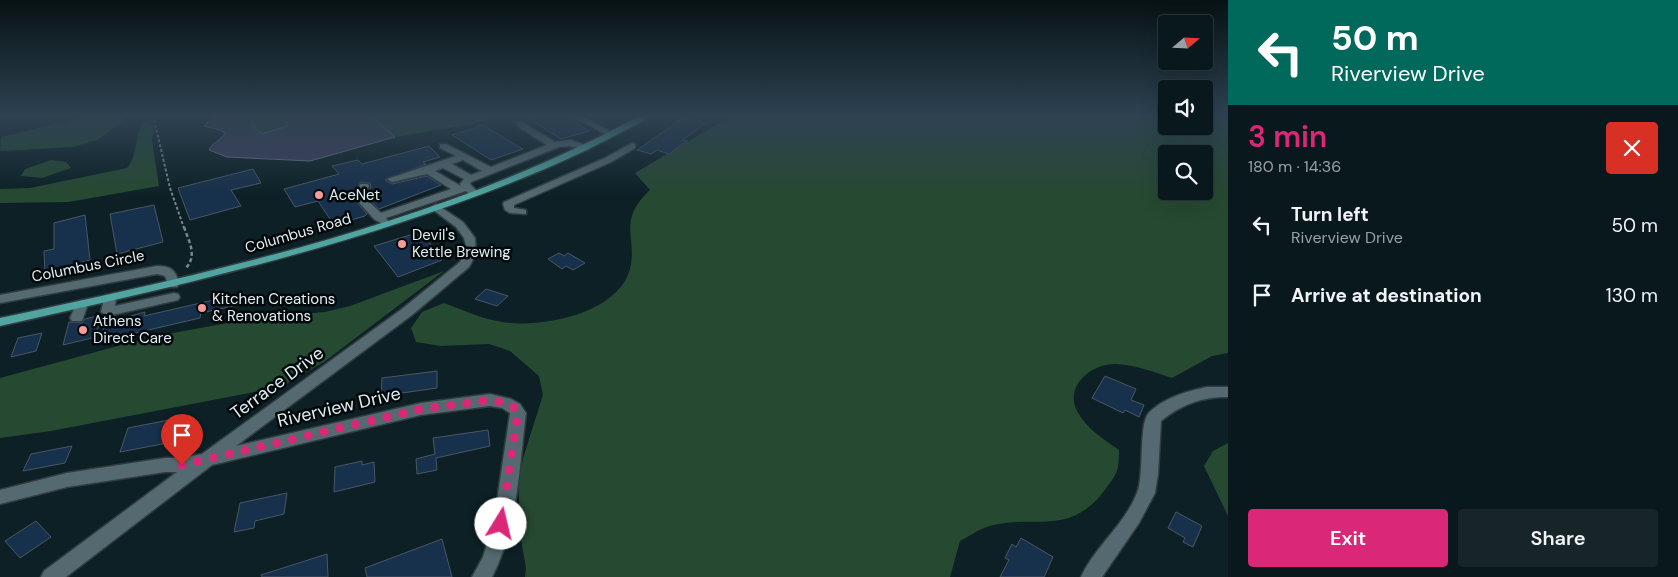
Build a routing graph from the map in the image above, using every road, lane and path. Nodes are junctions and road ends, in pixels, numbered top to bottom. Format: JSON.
{"nodes":[{"id":1,"x":159,"y":142,"type":"edge"},
{"id":2,"x":549,"y":142,"type":"edge"},
{"id":3,"x":579,"y":142,"type":"edge"},
{"id":4,"x":595,"y":142,"type":"edge"},
{"id":5,"x":575,"y":144,"type":"junction"},
{"id":6,"x":554,"y":145,"type":"junction"},
{"id":7,"x":443,"y":146,"type":"dead end"},
{"id":8,"x":586,"y":146,"type":"junction"},
{"id":9,"x":632,"y":146,"type":"dead end"},
{"id":10,"x":463,"y":156,"type":"junction"},
{"id":11,"x":515,"y":161,"type":"junction"},
{"id":12,"x":444,"y":164,"type":"junction"},
{"id":13,"x":427,"y":170,"type":"junction"},
{"id":14,"x":534,"y":170,"type":"junction"},
{"id":15,"x":490,"y":171,"type":"junction"},
{"id":16,"x":392,"y":179,"type":"dead end"},
{"id":17,"x":364,"y":186,"type":"dead end"},
{"id":18,"x":468,"y":188,"type":"junction"},
{"id":19,"x":436,"y":207,"type":"junction"},
{"id":20,"x":522,"y":212,"type":"dead end"},
{"id":21,"x":382,"y":220,"type":"junction"},
{"id":22,"x":186,"y":280,"type":"junction"},
{"id":23,"x":174,"y":290,"type":"junction"},
{"id":24,"x":110,"y":298,"type":"joint"},
{"id":25,"x":0,"y":299,"type":"edge"},
{"id":26,"x":82,"y":304,"type":"junction"},
{"id":27,"x":77,"y":318,"type":"dead end"},
{"id":28,"x":0,"y":322,"type":"edge"},
{"id":29,"x":1228,"y":392,"type":"edge"},
{"id":30,"x":209,"y":457,"type":"junction"},
{"id":31,"x":0,"y":497,"type":"edge"},
{"id":32,"x":51,"y":577,"type":"edge"},
{"id":33,"x":482,"y":577,"type":"edge"},
{"id":34,"x":1091,"y":577,"type":"edge"}],
"edges":[{"from":1,"to":22,"type":"path"},
{"from":2,"to":6,"type":"street"},
{"from":3,"to":5,"type":"street"},
{"from":4,"to":8,"type":"main road","name":"Columbus Road"},
{"from":5,"to":6,"type":"street"},
{"from":5,"to":8,"type":"street"},
{"from":6,"to":11,"type":"street"},
{"from":7,"to":10,"type":"street"},
{"from":8,"to":14,"type":"main road","name":"Columbus Road"},
{"from":9,"to":20,"type":"street"},
{"from":10,"to":12,"type":"street"},
{"from":10,"to":15,"type":"street"},
{"from":11,"to":14,"type":"street"},
{"from":11,"to":15,"type":"street"},
{"from":12,"to":13,"type":"street"},
{"from":12,"to":18,"type":"street"},
{"from":13,"to":16,"type":"street"},
{"from":13,"to":18,"type":"street"},
{"from":14,"to":18,"type":"main road","name":"Columbus Road"},
{"from":15,"to":18,"type":"street"},
{"from":17,"to":21,"type":"street"},
{"from":18,"to":19,"type":"main road","name":"Columbus Road"},
{"from":18,"to":21,"type":"street"},
{"from":19,"to":21,"type":"main road","name":"Columbus Road"},
{"from":19,"to":30,"type":"street","name":"Terrace Drive"},
{"from":21,"to":22,"type":"main road","name":"Columbus Road"},
{"from":22,"to":23,"type":"main road","name":"Columbus Road"},
{"from":23,"to":24,"type":"street"},
{"from":23,"to":25,"type":"street","name":"Columbus Circle"},
{"from":24,"to":26,"type":"main road"},
{"from":26,"to":27,"type":"street"},
{"from":26,"to":28,"type":"main road"},
{"from":29,"to":34,"type":"street"},
{"from":30,"to":31,"type":"street","name":"Riverview Drive"},
{"from":30,"to":32,"type":"street","name":"Terrace Drive"},
{"from":30,"to":33,"type":"street","name":"Riverview Drive"}]}
